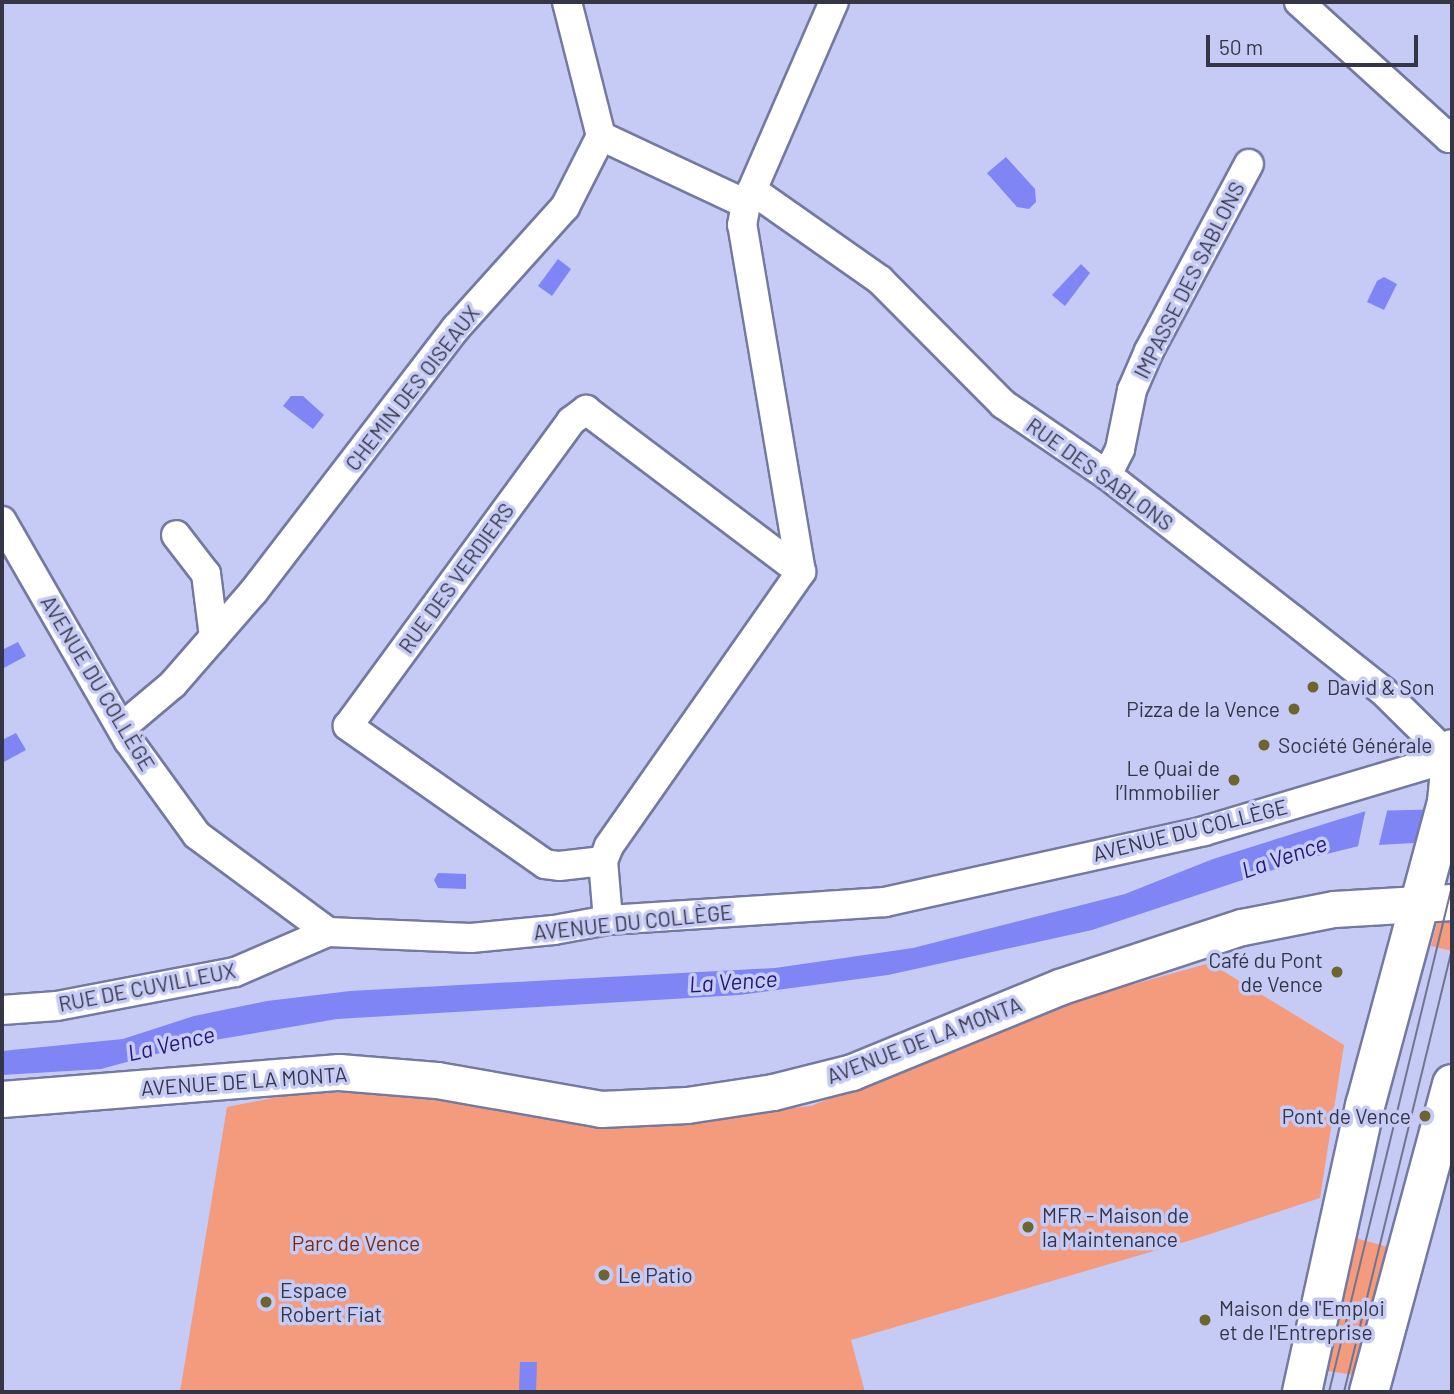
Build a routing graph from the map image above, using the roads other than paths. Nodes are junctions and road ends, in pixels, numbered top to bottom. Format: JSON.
{"nodes":[{"id":1,"x":567,"y":2,"type":"edge"},
{"id":2,"x":834,"y":2,"type":"edge"},
{"id":3,"x":1299,"y":2,"type":"edge"},
{"id":4,"x":1452,"y":132,"type":"edge"},
{"id":5,"x":601,"y":136,"type":"junction"},
{"id":6,"x":1249,"y":164,"type":"dead end"},
{"id":7,"x":749,"y":197,"type":"junction"},
{"id":8,"x":1107,"y":475,"type":"junction"},
{"id":9,"x":2,"y":521,"type":"edge"},
{"id":10,"x":176,"y":536,"type":"dead end"},
{"id":11,"x":801,"y":572,"type":"junction"},
{"id":12,"x":214,"y":636,"type":"junction"},
{"id":13,"x":122,"y":727,"type":"junction"},
{"id":14,"x":1452,"y":754,"type":"edge"},
{"id":15,"x":603,"y":861,"type":"junction"},
{"id":16,"x":1432,"y":893,"type":"edge"},
{"id":17,"x":608,"y":920,"type":"junction"},
{"id":18,"x":328,"y":932,"type":"junction"},
{"id":19,"x":2,"y":1010,"type":"edge"},
{"id":20,"x":1452,"y":1084,"type":"edge"},
{"id":21,"x":2,"y":1099,"type":"edge"},
{"id":22,"x":1302,"y":1392,"type":"edge"},
{"id":23,"x":1369,"y":1392,"type":"edge"}],
"edges":[{"from":1,"to":5,"type":"street"},
{"from":2,"to":7,"type":"street"},
{"from":3,"to":4,"type":"street"},
{"from":5,"to":7,"type":"street","name":"RUE DES SABLONS"},
{"from":5,"to":12,"type":"street","name":"CHEMIN DES OISEAUX"},
{"from":6,"to":8,"type":"street","name":"IMPASSE DES SABLONS"},
{"from":7,"to":8,"type":"street","name":"RUE DES SABLONS"},
{"from":7,"to":11,"type":"street"},
{"from":8,"to":14,"type":"street","name":"RUE DES SABLONS"},
{"from":9,"to":13,"type":"street","name":"AVENUE DU COLLÈGE"},
{"from":10,"to":12,"type":"street"},
{"from":11,"to":15,"type":"street"},
{"from":11,"to":15,"type":"street","name":"RUE DES VERDIERS"},
{"from":12,"to":13,"type":"street","name":"CHEMIN DES OISEAUX"},
{"from":13,"to":18,"type":"street","name":"AVENUE DU COLLÈGE"},
{"from":14,"to":16,"type":"main road"},
{"from":14,"to":17,"type":"street","name":"AVENUE DU COLLÈGE"},
{"from":15,"to":17,"type":"street"},
{"from":16,"to":21,"type":"street","name":"AVENUE DE LA MONTA"},
{"from":16,"to":22,"type":"main road"},
{"from":17,"to":18,"type":"street","name":"AVENUE DU COLLÈGE"},
{"from":18,"to":19,"type":"street","name":"RUE DE CUVILLEUX"},
{"from":20,"to":23,"type":"main road"}]}
